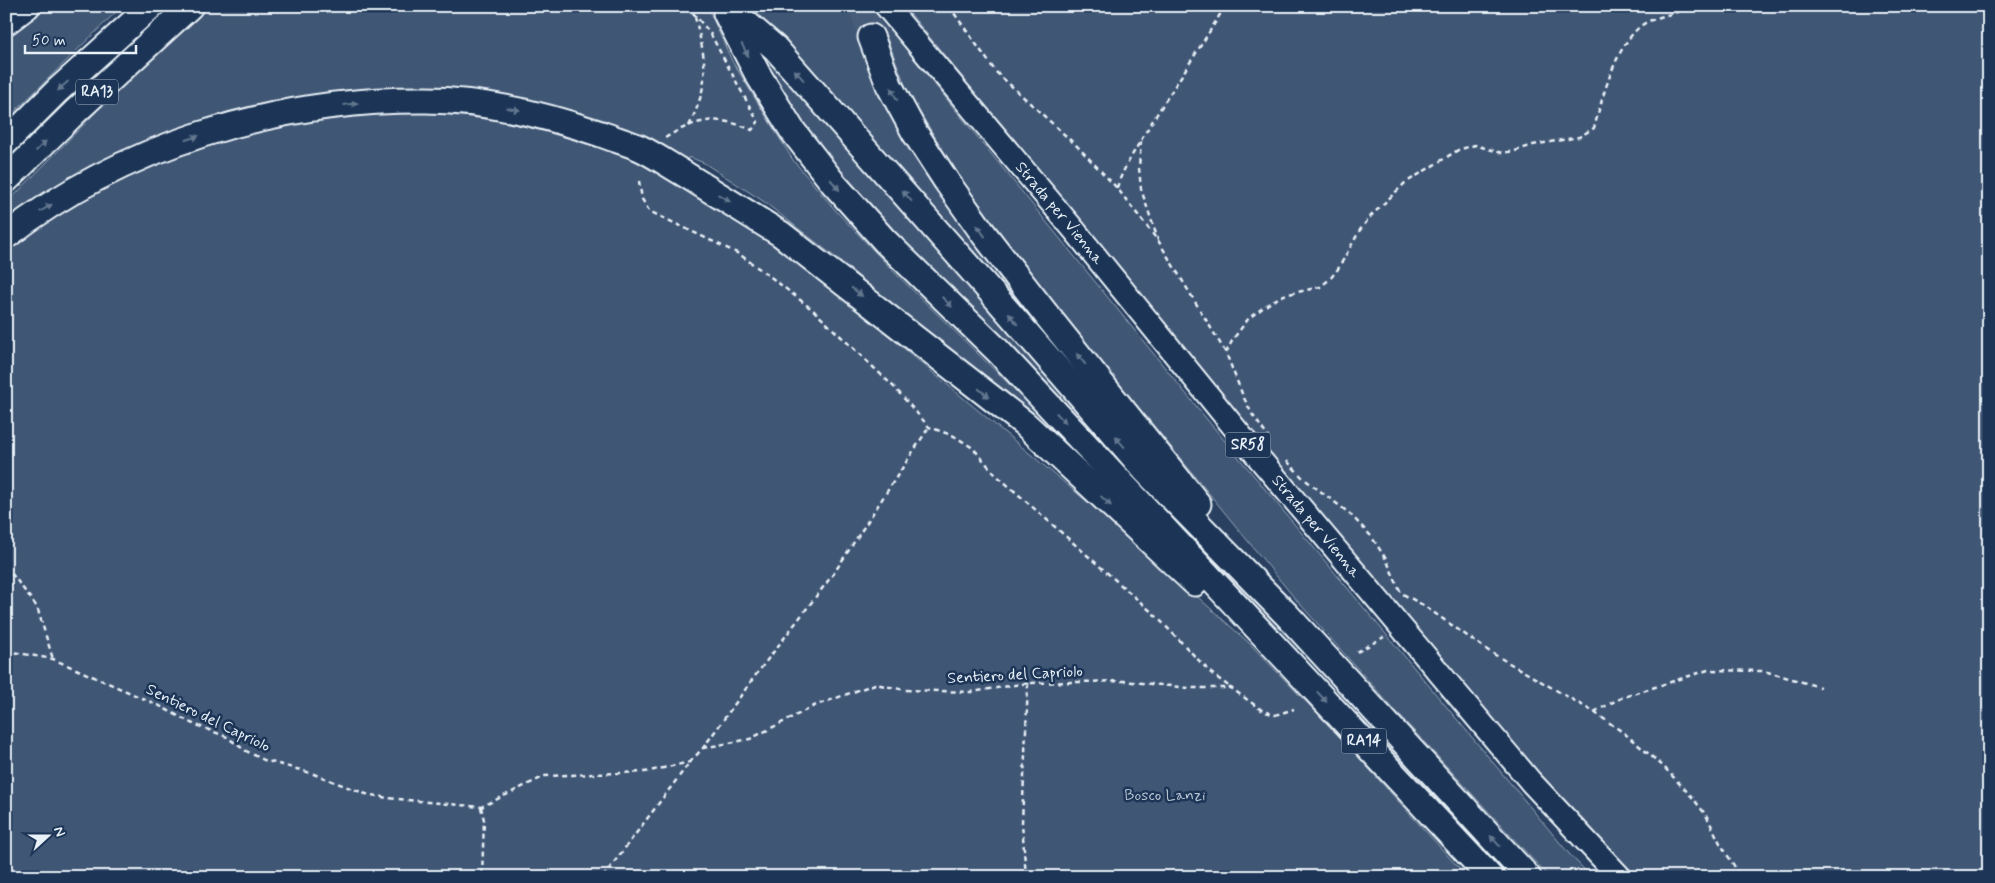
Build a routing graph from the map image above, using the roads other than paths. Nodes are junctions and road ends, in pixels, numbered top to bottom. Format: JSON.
{"nodes":[{"id":1,"x":27,"y":6,"type":"edge"},
{"id":2,"x":151,"y":6,"type":"edge"},
{"id":3,"x":190,"y":6,"type":"edge"},
{"id":4,"x":724,"y":6,"type":"edge"},
{"id":5,"x":886,"y":6,"type":"edge"},
{"id":6,"x":6,"y":22,"type":"edge"},
{"id":7,"x":871,"y":37,"type":"tunnel mouth"},
{"id":8,"x":6,"y":142,"type":"edge"},
{"id":9,"x":6,"y":180,"type":"edge"},
{"id":10,"x":6,"y":236,"type":"edge"},
{"id":11,"x":1287,"y":616,"type":"junction"},
{"id":12,"x":1289,"y":661,"type":"junction"},
{"id":13,"x":1490,"y":877,"type":"edge"},
{"id":14,"x":1528,"y":877,"type":"edge"},
{"id":15,"x":1620,"y":877,"type":"edge"}],
"edges":[{"from":1,"to":6,"type":"highway"},
{"from":2,"to":8,"type":"highway","number":"RA13","one_way":true},
{"from":9,"to":3,"type":"highway","number":"RA13","one_way":true},
{"from":11,"to":4,"type":"highway","one_way":true},
{"from":4,"to":12,"type":"highway","one_way":true},
{"from":5,"to":15,"type":"main road","name":"Strada per Vienna","number":"SR58"},
{"from":11,"to":7,"type":"highway","one_way":true},
{"from":10,"to":12,"type":"highway","one_way":true,"bridge":true},
{"from":14,"to":11,"type":"highway","number":"RA14","one_way":true},
{"from":12,"to":13,"type":"highway","number":"RA14","one_way":true}]}
